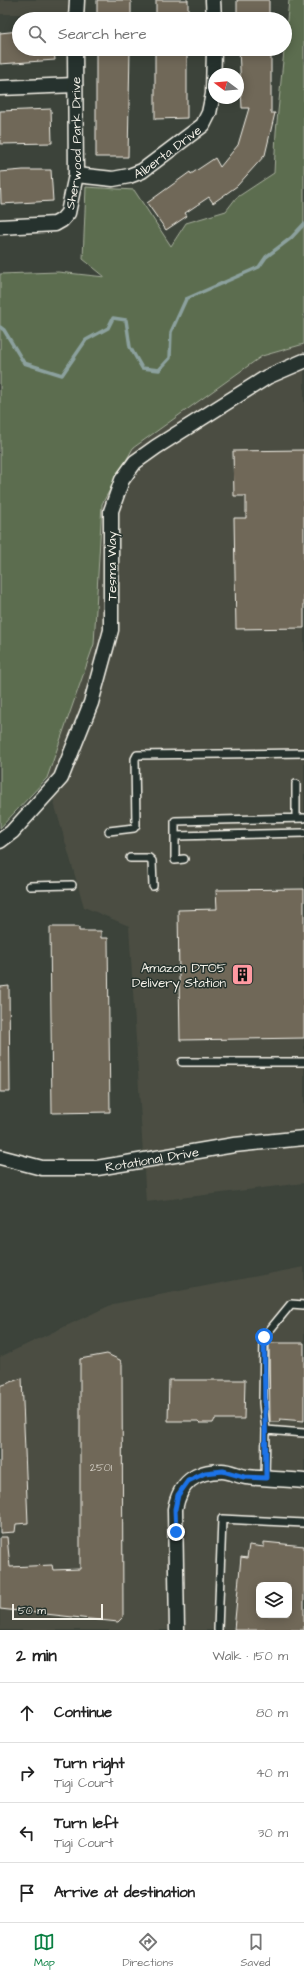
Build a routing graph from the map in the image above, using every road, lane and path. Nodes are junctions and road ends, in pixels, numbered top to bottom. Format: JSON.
{"nodes":[{"id":1,"x":77,"y":0,"type":"edge"},
{"id":2,"x":213,"y":0,"type":"edge"},
{"id":3,"x":76,"y":12,"type":"edge"},
{"id":4,"x":214,"y":12,"type":"edge"},
{"id":5,"x":76,"y":56,"type":"edge"},
{"id":6,"x":214,"y":56,"type":"edge"},
{"id":7,"x":75,"y":85,"type":"junction"},
{"id":8,"x":0,"y":88,"type":"edge"},
{"id":9,"x":76,"y":175,"type":"junction"},
{"id":10,"x":0,"y":227,"type":"edge"},
{"id":11,"x":304,"y":361,"type":"edge"},
{"id":12,"x":304,"y":753,"type":"edge"},
{"id":13,"x":296,"y":784,"type":"dead end"},
{"id":14,"x":296,"y":818,"type":"junction"},
{"id":15,"x":304,"y":818,"type":"edge"},
{"id":16,"x":109,"y":831,"type":"dead end"},
{"id":17,"x":304,"y":833,"type":"edge"},
{"id":18,"x":175,"y":836,"type":"junction"},
{"id":19,"x":0,"y":841,"type":"edge"},
{"id":20,"x":130,"y":858,"type":"dead end"},
{"id":21,"x":184,"y":859,"type":"dead end"},
{"id":22,"x":72,"y":885,"type":"dead end"},
{"id":23,"x":30,"y":886,"type":"dead end"},
{"id":24,"x":153,"y":886,"type":"dead end"},
{"id":25,"x":182,"y":1062,"type":"dead end"},
{"id":26,"x":304,"y":1062,"type":"edge"},
{"id":27,"x":304,"y":1138,"type":"edge"},
{"id":28,"x":0,"y":1157,"type":"edge"},
{"id":29,"x":304,"y":1305,"type":"edge"},
{"id":30,"x":266,"y":1430,"type":"junction"},
{"id":31,"x":304,"y":1433,"type":"edge"},
{"id":32,"x":266,"y":1478,"type":"junction"},
{"id":33,"x":304,"y":1481,"type":"edge"},
{"id":34,"x":304,"y":1523,"type":"edge"},
{"id":35,"x":177,"y":1630,"type":"edge"},
{"id":36,"x":218,"y":1630,"type":"edge"}],
"edges":[{"from":1,"to":3,"type":"street"},
{"from":2,"to":4,"type":"street"},
{"from":5,"to":7,"type":"street","name":"Sherwood Park Drive"},
{"from":6,"to":9,"type":"street","name":"Alberta Drive"},
{"from":7,"to":8,"type":"street"},
{"from":7,"to":9,"type":"street","name":"Sherwood Park Drive"},
{"from":9,"to":10,"type":"street","name":"Sherwood Park Drive"},
{"from":11,"to":19,"type":"street","name":"Tesma Way"},
{"from":12,"to":16,"type":"lane"},
{"from":13,"to":14,"type":"lane"},
{"from":14,"to":15,"type":"lane"},
{"from":14,"to":18,"type":"lane"},
{"from":17,"to":18,"type":"lane"},
{"from":18,"to":21,"type":"lane"},
{"from":20,"to":24,"type":"lane"},
{"from":22,"to":23,"type":"lane"},
{"from":25,"to":26,"type":"lane"},
{"from":27,"to":28,"type":"street","name":"Rotational Drive"},
{"from":29,"to":30,"type":"lane"},
{"from":30,"to":31,"type":"lane"},
{"from":30,"to":32,"type":"lane"},
{"from":32,"to":33,"type":"street"},
{"from":32,"to":35,"type":"street"},
{"from":34,"to":36,"type":"lane"}]}
